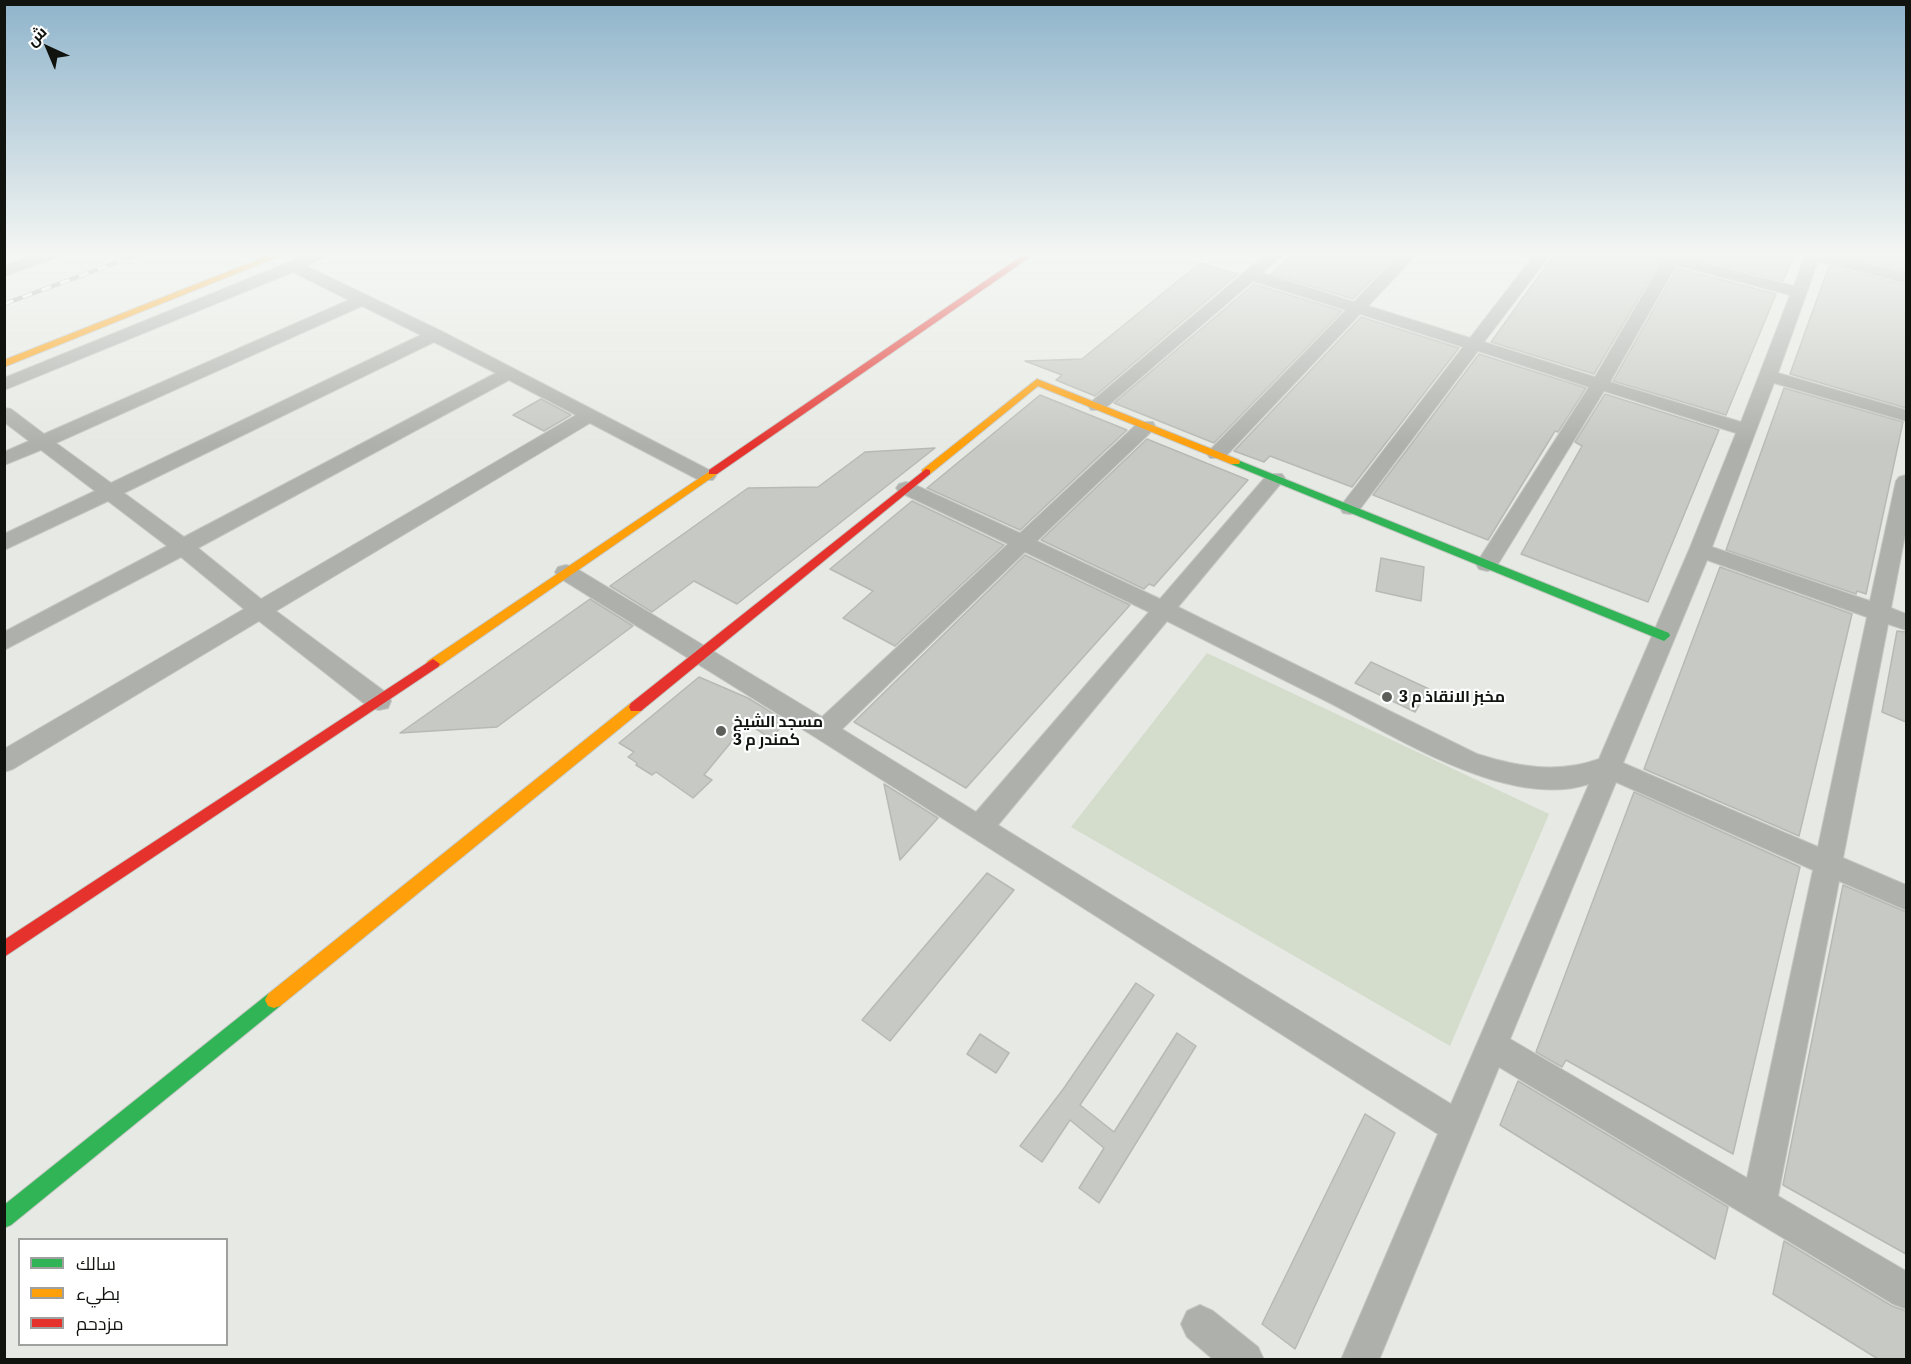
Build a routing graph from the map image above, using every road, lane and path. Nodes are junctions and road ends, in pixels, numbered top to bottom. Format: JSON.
{"nodes":[{"id":1,"x":81,"y":319,"type":"edge"},
{"id":2,"x":118,"y":319,"type":"edge"},
{"id":3,"x":166,"y":319,"type":"edge"},
{"id":4,"x":320,"y":319,"type":"edge"},
{"id":5,"x":400,"y":319,"type":"edge"},
{"id":6,"x":936,"y":319,"type":"edge"},
{"id":7,"x":1200,"y":319,"type":"edge"},
{"id":8,"x":1346,"y":319,"type":"edge"},
{"id":9,"x":1391,"y":319,"type":"edge"},
{"id":10,"x":1493,"y":319,"type":"edge"},
{"id":11,"x":1634,"y":319,"type":"edge"},
{"id":12,"x":1788,"y":319,"type":"edge"},
{"id":13,"x":435,"y":336,"type":"junction"},
{"id":14,"x":1473,"y":344,"type":"junction"},
{"id":15,"x":4,"y":349,"type":"edge"},
{"id":16,"x":4,"y":364,"type":"edge"},
{"id":17,"x":509,"y":373,"type":"junction"},
{"id":18,"x":1768,"y":376,"type":"junction"},
{"id":19,"x":1600,"y":384,"type":"junction"},
{"id":20,"x":4,"y":385,"type":"edge"},
{"id":21,"x":1097,"y":406,"type":"junction"},
{"id":22,"x":4,"y":412,"type":"edge"},
{"id":23,"x":588,"y":416,"type":"junction"},
{"id":24,"x":1906,"y":416,"type":"edge"},
{"id":25,"x":1146,"y":426,"type":"junction"},
{"id":26,"x":1747,"y":430,"type":"junction"},
{"id":27,"x":43,"y":442,"type":"junction"},
{"id":28,"x":1216,"y":454,"type":"junction"},
{"id":29,"x":4,"y":459,"type":"edge"},
{"id":30,"x":706,"y":476,"type":"junction"},
{"id":31,"x":1275,"y":477,"type":"junction"},
{"id":32,"x":1906,"y":481,"type":"edge"},
{"id":33,"x":906,"y":488,"type":"junction"},
{"id":34,"x":110,"y":492,"type":"junction"},
{"id":35,"x":1350,"y":508,"type":"junction"},
{"id":36,"x":4,"y":543,"type":"edge"},
{"id":37,"x":1022,"y":543,"type":"junction"},
{"id":38,"x":183,"y":547,"type":"junction"},
{"id":39,"x":1700,"y":550,"type":"junction"},
{"id":40,"x":1487,"y":564,"type":"junction"},
{"id":41,"x":566,"y":572,"type":"junction"},
{"id":42,"x":1165,"y":610,"type":"junction"},
{"id":43,"x":261,"y":611,"type":"junction"},
{"id":44,"x":1880,"y":612,"type":"junction"},
{"id":45,"x":1906,"y":622,"type":"edge"},
{"id":46,"x":1664,"y":636,"type":"junction"},
{"id":47,"x":4,"y":642,"type":"edge"},
{"id":48,"x":700,"y":653,"type":"junction"},
{"id":49,"x":379,"y":700,"type":"junction"},
{"id":50,"x":824,"y":730,"type":"junction"},
{"id":51,"x":4,"y":762,"type":"edge"},
{"id":52,"x":1608,"y":767,"type":"junction"},
{"id":53,"x":979,"y":828,"type":"junction"},
{"id":54,"x":1828,"y":863,"type":"junction"},
{"id":55,"x":1906,"y":898,"type":"edge"},
{"id":56,"x":4,"y":950,"type":"edge"},
{"id":57,"x":1491,"y":1045,"type":"junction"},
{"id":58,"x":1458,"y":1128,"type":"junction"},
{"id":59,"x":1759,"y":1204,"type":"junction"},
{"id":60,"x":4,"y":1218,"type":"edge"},
{"id":61,"x":1906,"y":1291,"type":"edge"},
{"id":62,"x":1200,"y":1324,"type":"dead end"},
{"id":63,"x":1245,"y":1359,"type":"edge"},
{"id":64,"x":1360,"y":1359,"type":"edge"}],
"edges":[{"from":1,"to":15,"type":"street"},
{"from":2,"to":16,"type":"street"},
{"from":3,"to":20,"type":"street"},
{"from":4,"to":27,"type":"street"},
{"from":5,"to":13,"type":"street"},
{"from":6,"to":30,"type":"street"},
{"from":7,"to":21,"type":"street"},
{"from":8,"to":28,"type":"street"},
{"from":9,"to":14,"type":"street"},
{"from":10,"to":14,"type":"street"},
{"from":11,"to":19,"type":"street"},
{"from":12,"to":18,"type":"street"},
{"from":13,"to":17,"type":"street"},
{"from":13,"to":34,"type":"street"},
{"from":14,"to":19,"type":"street"},
{"from":14,"to":35,"type":"street"},
{"from":17,"to":23,"type":"street"},
{"from":17,"to":38,"type":"street"},
{"from":18,"to":24,"type":"street"},
{"from":18,"to":26,"type":"street"},
{"from":19,"to":26,"type":"street"},
{"from":19,"to":40,"type":"street"},
{"from":21,"to":25,"type":"street"},
{"from":21,"to":33,"type":"street"},
{"from":22,"to":27,"type":"street"},
{"from":23,"to":30,"type":"street"},
{"from":23,"to":43,"type":"street"},
{"from":25,"to":28,"type":"street"},
{"from":25,"to":37,"type":"street"},
{"from":26,"to":39,"type":"street"},
{"from":27,"to":29,"type":"street"},
{"from":27,"to":34,"type":"street"},
{"from":28,"to":31,"type":"street"},
{"from":30,"to":41,"type":"street"},
{"from":31,"to":35,"type":"street"},
{"from":31,"to":42,"type":"street"},
{"from":32,"to":44,"type":"street"},
{"from":33,"to":37,"type":"street"},
{"from":33,"to":48,"type":"street"},
{"from":34,"to":36,"type":"street"},
{"from":34,"to":38,"type":"street"},
{"from":35,"to":40,"type":"street"},
{"from":37,"to":42,"type":"street"},
{"from":37,"to":50,"type":"street"},
{"from":38,"to":43,"type":"street"},
{"from":38,"to":47,"type":"street"},
{"from":39,"to":44,"type":"street"},
{"from":39,"to":46,"type":"street"},
{"from":40,"to":46,"type":"street"},
{"from":41,"to":48,"type":"street"},
{"from":41,"to":49,"type":"street"},
{"from":42,"to":52,"type":"street"},
{"from":42,"to":53,"type":"street"},
{"from":43,"to":49,"type":"street"},
{"from":43,"to":51,"type":"street"},
{"from":44,"to":45,"type":"street"},
{"from":44,"to":54,"type":"street"},
{"from":46,"to":52,"type":"street"},
{"from":48,"to":50,"type":"street"},
{"from":48,"to":60,"type":"street"},
{"from":49,"to":56,"type":"street"},
{"from":50,"to":53,"type":"street"},
{"from":52,"to":54,"type":"street"},
{"from":52,"to":57,"type":"street"},
{"from":53,"to":58,"type":"street"},
{"from":54,"to":55,"type":"street"},
{"from":54,"to":59,"type":"street"},
{"from":57,"to":58,"type":"street"},
{"from":57,"to":59,"type":"street"},
{"from":58,"to":64,"type":"street"},
{"from":59,"to":61,"type":"street"},
{"from":62,"to":63,"type":"street"}]}
